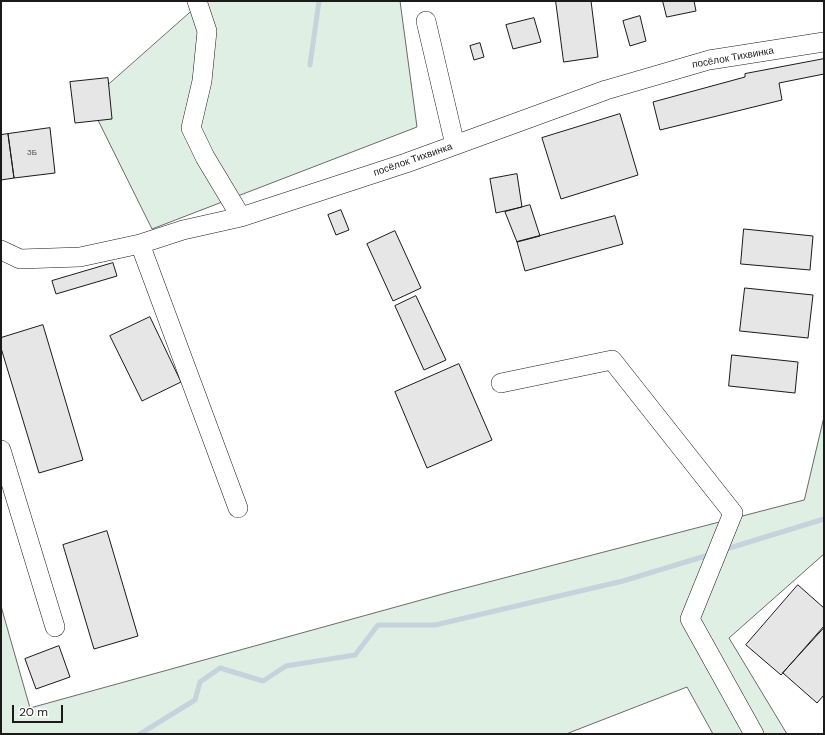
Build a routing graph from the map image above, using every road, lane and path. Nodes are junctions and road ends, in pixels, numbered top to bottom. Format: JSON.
{"nodes":[{"id":1,"x":197,"y":1,"type":"edge"},
{"id":2,"x":426,"y":21,"type":"dead end"},
{"id":3,"x":824,"y":42,"type":"edge"},
{"id":4,"x":455,"y":145,"type":"junction"},
{"id":5,"x":241,"y":217,"type":"junction"},
{"id":6,"x":140,"y":244,"type":"junction"},
{"id":7,"x":1,"y":250,"type":"edge"},
{"id":8,"x":20,"y":259,"type":"junction"},
{"id":9,"x":1,"y":260,"type":"edge"},
{"id":10,"x":501,"y":383,"type":"dead end"},
{"id":11,"x":1,"y":450,"type":"edge"},
{"id":12,"x":238,"y":508,"type":"dead end"},
{"id":13,"x":55,"y":627,"type":"dead end"},
{"id":14,"x":754,"y":734,"type":"edge"}],
"edges":[{"from":1,"to":5,"type":"street"},
{"from":2,"to":4,"type":"street"},
{"from":3,"to":4,"type":"street","name":"посёлок Тихвинка"},
{"from":4,"to":5,"type":"street","name":"посёлок Тихвинка"},
{"from":5,"to":6,"type":"street","name":"посёлок Тихвинка"},
{"from":6,"to":8,"type":"street","name":"посёлок Тихвинка"},
{"from":6,"to":12,"type":"street"},
{"from":7,"to":8,"type":"street","name":"посёлок Тихвинка"},
{"from":8,"to":9,"type":"street"},
{"from":10,"to":14,"type":"street"},
{"from":11,"to":13,"type":"street"}]}
